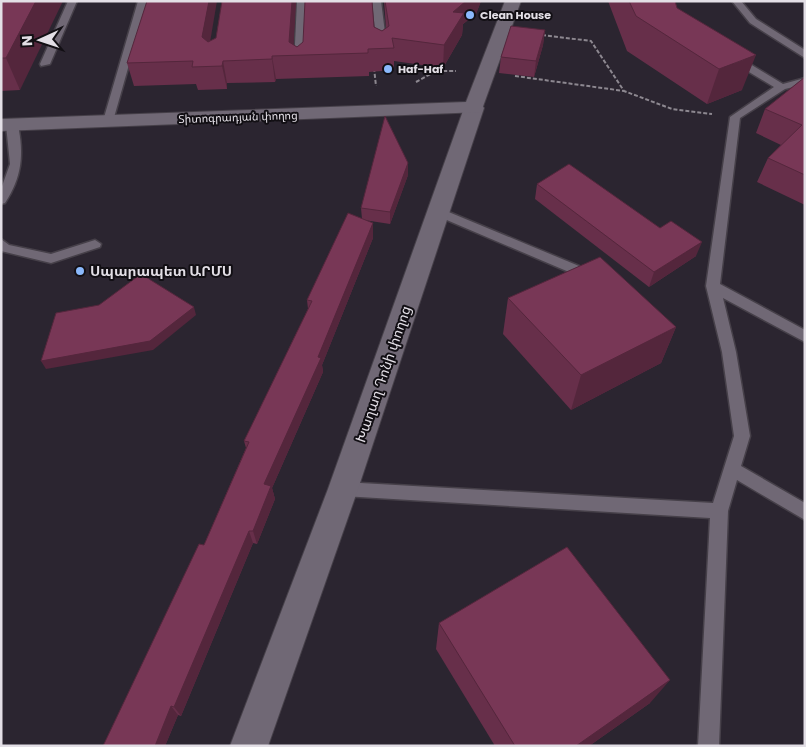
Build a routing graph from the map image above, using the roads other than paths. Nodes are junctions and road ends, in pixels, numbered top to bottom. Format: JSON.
{"nodes":[{"id":1,"x":73,"y":1,"type":"edge"},
{"id":2,"x":143,"y":1,"type":"edge"},
{"id":3,"x":302,"y":1,"type":"edge"},
{"id":4,"x":376,"y":1,"type":"edge"},
{"id":5,"x":513,"y":1,"type":"edge"},
{"id":6,"x":736,"y":1,"type":"edge"},
{"id":7,"x":382,"y":50,"type":"edge"},
{"id":8,"x":722,"y":52,"type":"edge"},
{"id":9,"x":805,"y":55,"type":"edge"},
{"id":10,"x":45,"y":64,"type":"dead end"},
{"id":11,"x":299,"y":65,"type":"edge"},
{"id":12,"x":805,"y":81,"type":"edge"},
{"id":13,"x":781,"y":87,"type":"junction"},
{"id":14,"x":474,"y":108,"type":"junction"},
{"id":15,"x":108,"y":121,"type":"junction"},
{"id":16,"x":7,"y":125,"type":"edge"},
{"id":17,"x":14,"y":169,"type":"junction"},
{"id":18,"x":1,"y":170,"type":"edge"},
{"id":19,"x":1,"y":200,"type":"edge"},
{"id":20,"x":439,"y":212,"type":"junction"},
{"id":21,"x":1,"y":243,"type":"edge"},
{"id":22,"x":95,"y":244,"type":"dead end"},
{"id":23,"x":574,"y":269,"type":"edge"},
{"id":24,"x":713,"y":286,"type":"junction"},
{"id":25,"x":805,"y":337,"type":"edge"},
{"id":26,"x":732,"y":469,"type":"junction"},
{"id":27,"x":343,"y":489,"type":"junction"},
{"id":28,"x":719,"y":511,"type":"junction"},
{"id":29,"x":805,"y":512,"type":"edge"},
{"id":30,"x":249,"y":746,"type":"edge"},
{"id":31,"x":708,"y":746,"type":"edge"}],
"edges":[{"from":1,"to":10,"type":"lane"},
{"from":2,"to":15,"type":"lane"},
{"from":3,"to":11,"type":"lane"},
{"from":4,"to":7,"type":"lane"},
{"from":5,"to":14,"type":"street","name":"Խաղաղ Դոնի փողոց"},
{"from":6,"to":9,"type":"lane"},
{"from":8,"to":13,"type":"lane"},
{"from":12,"to":13,"type":"lane"},
{"from":13,"to":24,"type":"lane"},
{"from":14,"to":15,"type":"street","name":"Տիտոգրադյան փողոց"},
{"from":14,"to":20,"type":"street","name":"Խաղաղ Դոնի փողոց"},
{"from":15,"to":16,"type":"street","name":"Տիտոգրադյան փողոց"},
{"from":16,"to":17,"type":"lane"},
{"from":17,"to":18,"type":"lane"},
{"from":17,"to":19,"type":"lane"},
{"from":20,"to":23,"type":"lane"},
{"from":20,"to":27,"type":"street","name":"Խաղաղ Դոնի փողոց"},
{"from":21,"to":22,"type":"lane"},
{"from":24,"to":25,"type":"lane"},
{"from":24,"to":26,"type":"lane"},
{"from":26,"to":28,"type":"lane"},
{"from":26,"to":29,"type":"lane"},
{"from":27,"to":28,"type":"lane"},
{"from":27,"to":30,"type":"street","name":"Խաղաղ Դոնի փողոց"},
{"from":28,"to":31,"type":"lane"}]}
